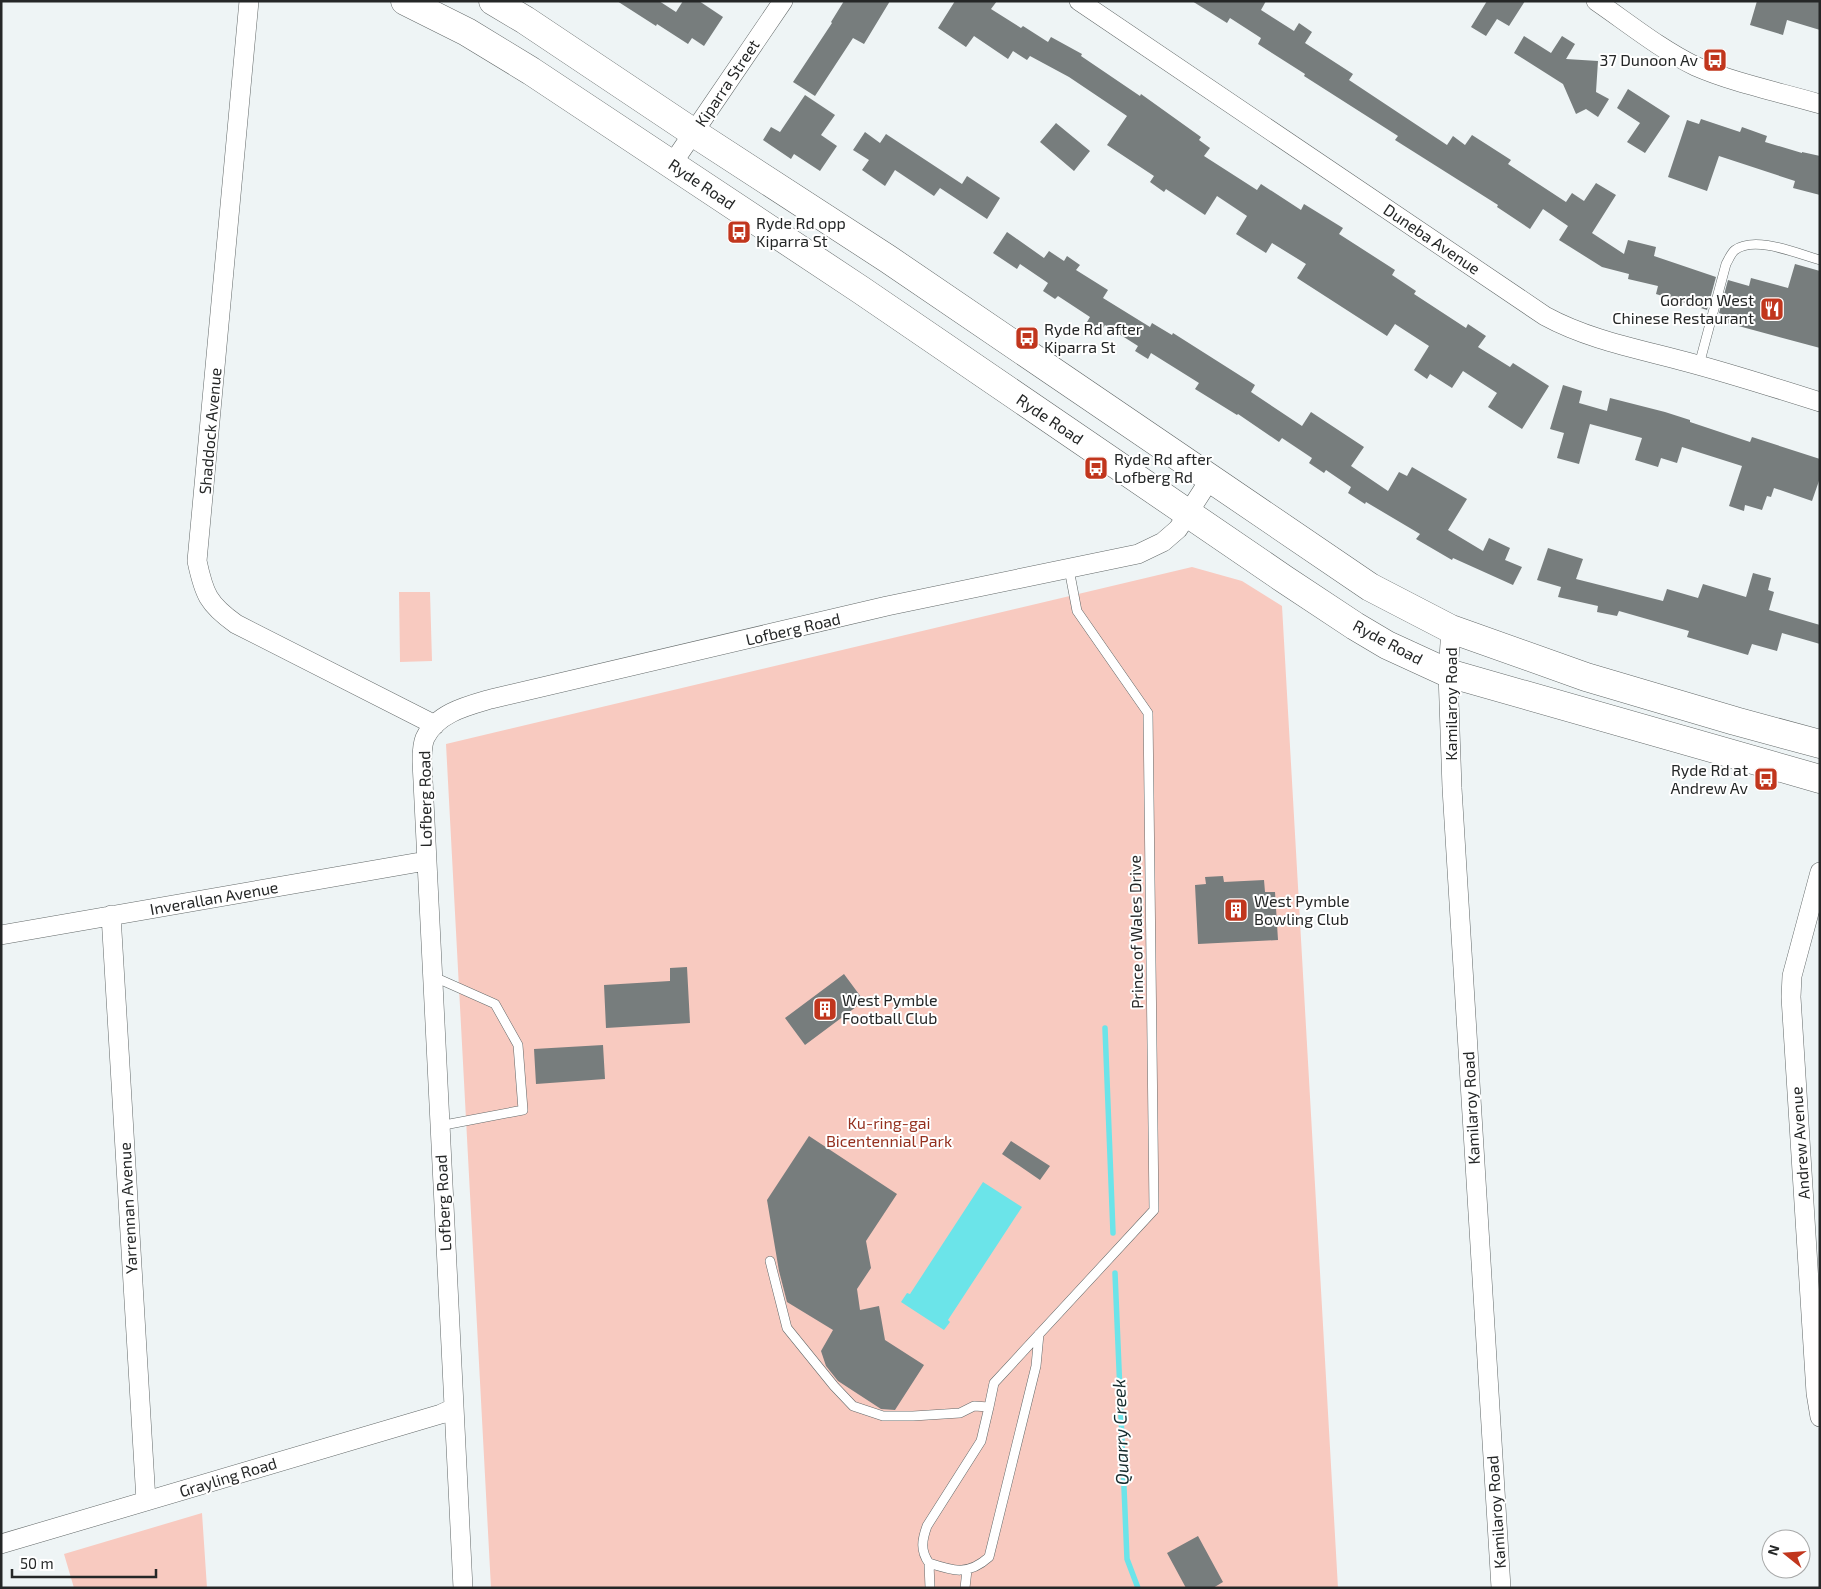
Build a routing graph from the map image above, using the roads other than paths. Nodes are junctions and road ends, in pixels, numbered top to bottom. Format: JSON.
{"nodes":[{"id":1,"x":249,"y":1,"type":"edge"},
{"id":2,"x":405,"y":1,"type":"edge"},
{"id":3,"x":493,"y":1,"type":"edge"},
{"id":4,"x":783,"y":1,"type":"edge"},
{"id":5,"x":1079,"y":1,"type":"edge"},
{"id":6,"x":1596,"y":1,"type":"edge"},
{"id":7,"x":1820,"y":104,"type":"edge"},
{"id":8,"x":694,"y":133,"type":"junction"},
{"id":9,"x":672,"y":164,"type":"junction"},
{"id":10,"x":1820,"y":260,"type":"edge"},
{"id":11,"x":1699,"y":365,"type":"junction"},
{"id":12,"x":1820,"y":402,"type":"edge"},
{"id":13,"x":1210,"y":479,"type":"junction"},
{"id":14,"x":1188,"y":513,"type":"junction"},
{"id":15,"x":1069,"y":569,"type":"junction"},
{"id":16,"x":1451,"y":628,"type":"junction"},
{"id":17,"x":1448,"y":672,"type":"junction"},
{"id":18,"x":435,"y":725,"type":"junction"},
{"id":19,"x":1820,"y":744,"type":"edge"},
{"id":20,"x":1820,"y":779,"type":"edge"},
{"id":21,"x":426,"y":861,"type":"junction"},
{"id":22,"x":1820,"y":872,"type":"edge"},
{"id":23,"x":111,"y":916,"type":"junction"},
{"id":24,"x":1,"y":935,"type":"edge"},
{"id":25,"x":432,"y":976,"type":"junction"},
{"id":26,"x":440,"y":1126,"type":"junction"},
{"id":27,"x":770,"y":1261,"type":"dead end"},
{"id":28,"x":1814,"y":1272,"type":"edge"},
{"id":29,"x":1039,"y":1334,"type":"junction"},
{"id":30,"x":989,"y":1407,"type":"junction"},
{"id":31,"x":454,"y":1408,"type":"junction"},
{"id":32,"x":1820,"y":1417,"type":"edge"},
{"id":33,"x":146,"y":1502,"type":"junction"},
{"id":34,"x":1,"y":1544,"type":"edge"},
{"id":35,"x":929,"y":1563,"type":"junction"},
{"id":36,"x":967,"y":1570,"type":"junction"},
{"id":37,"x":462,"y":1588,"type":"edge"},
{"id":38,"x":930,"y":1588,"type":"edge"},
{"id":39,"x":965,"y":1588,"type":"edge"},
{"id":40,"x":1501,"y":1588,"type":"edge"}],
"edges":[{"from":1,"to":18,"type":"street","name":"Shaddock Avenue"},
{"from":2,"to":9,"type":"highway","name":"Ryde Road"},
{"from":3,"to":8,"type":"highway"},
{"from":4,"to":8,"type":"street","name":"Kiparra Street"},
{"from":5,"to":11,"type":"street","name":"Duneba Avenue"},
{"from":6,"to":7,"type":"street"},
{"from":8,"to":9,"type":"street","name":"Kiparra Street"},
{"from":8,"to":13,"type":"highway"},
{"from":9,"to":14,"type":"highway","name":"Ryde Road"},
{"from":10,"to":11,"type":"lane"},
{"from":11,"to":12,"type":"street","name":"Duneba Avenue"},
{"from":13,"to":14,"type":"street","name":"Lofberg Road"},
{"from":13,"to":16,"type":"highway"},
{"from":14,"to":15,"type":"street","name":"Lofberg Road"},
{"from":14,"to":17,"type":"highway","name":"Ryde Road"},
{"from":15,"to":18,"type":"street","name":"Lofberg Road"},
{"from":15,"to":29,"type":"lane","name":"Prince of Wales Drive"},
{"from":16,"to":17,"type":"street","name":"Kamilaroy Road"},
{"from":16,"to":19,"type":"highway"},
{"from":17,"to":20,"type":"highway","name":"Ryde Road"},
{"from":17,"to":40,"type":"street","name":"Kamilaroy Road"},
{"from":18,"to":21,"type":"street","name":"Lofberg Road"},
{"from":21,"to":23,"type":"street","name":"Inverallan Avenue"},
{"from":21,"to":25,"type":"street","name":"Lofberg Road"},
{"from":22,"to":28,"type":"street","name":"Andrew Avenue"},
{"from":23,"to":24,"type":"street","name":"Inverallan Avenue"},
{"from":23,"to":33,"type":"street","name":"Yarrennan Avenue"},
{"from":25,"to":26,"type":"street","name":"Lofberg Road"},
{"from":25,"to":26,"type":"lane"},
{"from":26,"to":31,"type":"street","name":"Lofberg Road"},
{"from":27,"to":30,"type":"lane"},
{"from":28,"to":32,"type":"street","name":"Andrew Avenue"},
{"from":29,"to":30,"type":"lane","name":"Prince of Wales Drive"},
{"from":29,"to":36,"type":"lane"},
{"from":30,"to":35,"type":"lane","name":"Prince of Wales Drive"},
{"from":31,"to":33,"type":"street","name":"Grayling Road"},
{"from":31,"to":37,"type":"street","name":"Lofberg Road"},
{"from":33,"to":34,"type":"street","name":"Grayling Road"},
{"from":35,"to":36,"type":"lane"},
{"from":35,"to":38,"type":"lane","name":"Prince of Wales Drive"},
{"from":36,"to":39,"type":"lane"}]}
